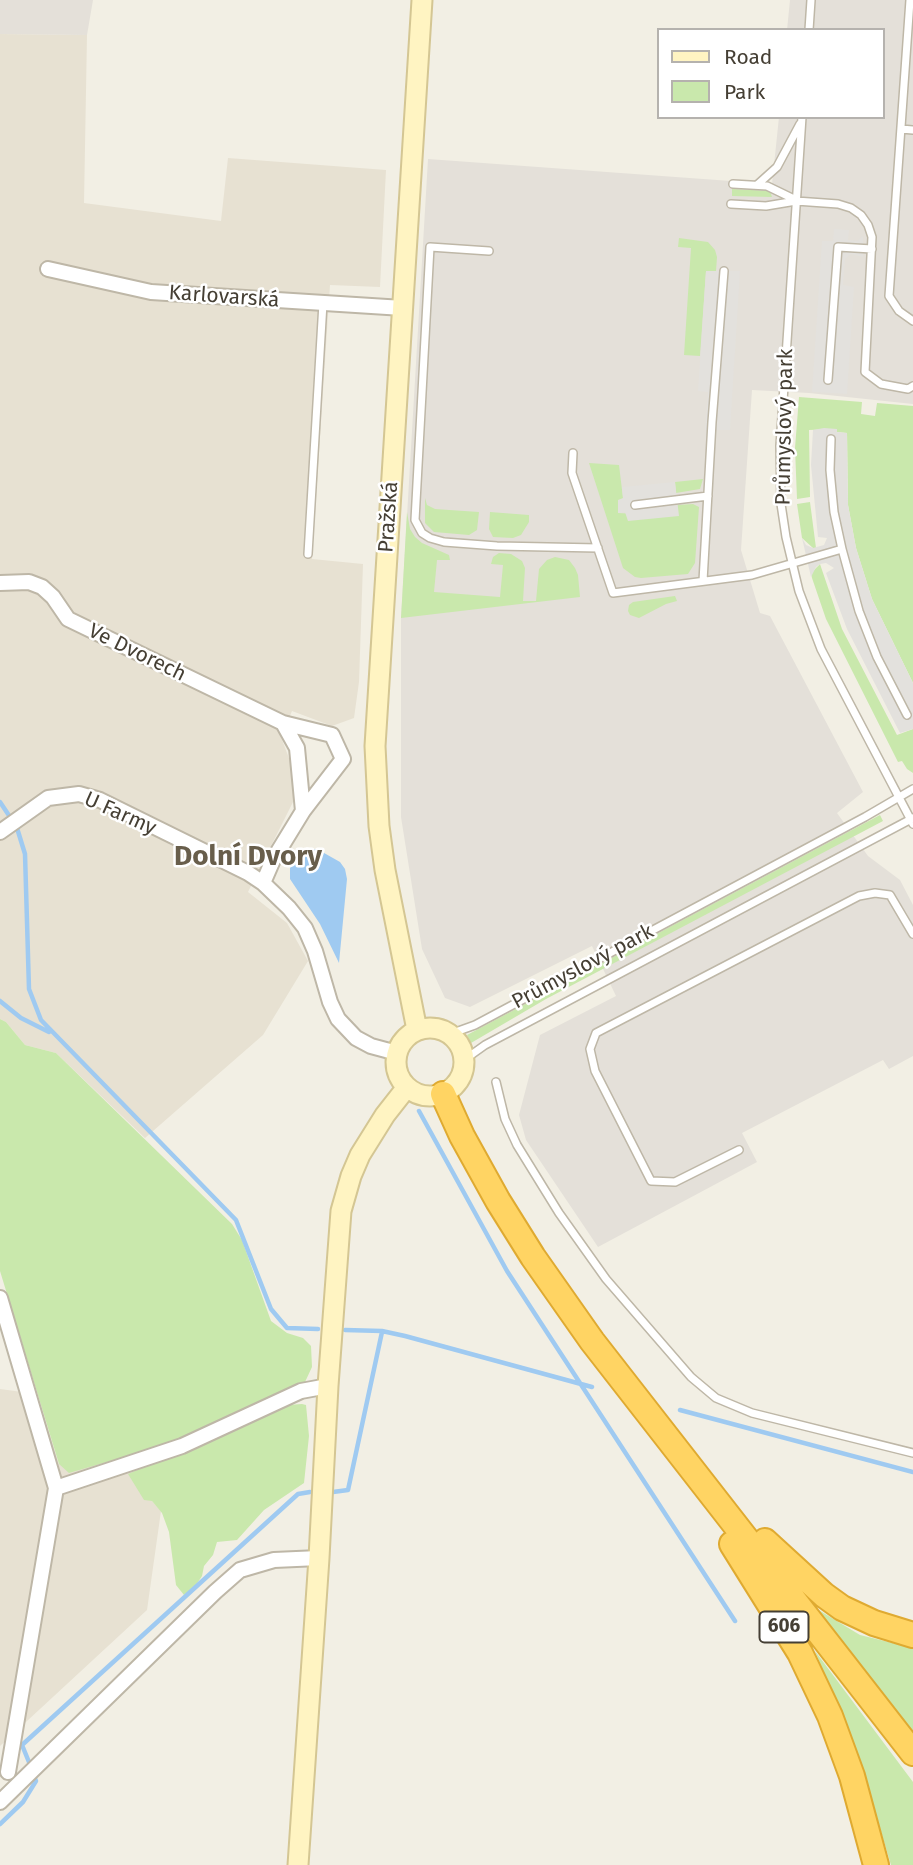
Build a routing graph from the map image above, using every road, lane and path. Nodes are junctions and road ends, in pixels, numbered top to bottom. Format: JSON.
{"nodes":[{"id":1,"x":422,"y":0,"type":"edge"},
{"id":2,"x":811,"y":0,"type":"edge"},
{"id":3,"x":910,"y":0,"type":"edge"},
{"id":4,"x":809,"y":28,"type":"edge"},
{"id":5,"x":802,"y":119,"type":"edge"},
{"id":6,"x":901,"y":129,"type":"junction"},
{"id":7,"x":913,"y":130,"type":"edge"},
{"id":8,"x":733,"y":184,"type":"dead end"},
{"id":9,"x":757,"y":185,"type":"junction"},
{"id":10,"x":796,"y":201,"type":"junction"},
{"id":11,"x":731,"y":204,"type":"dead end"},
{"id":12,"x":872,"y":249,"type":"junction"},
{"id":13,"x":489,"y":251,"type":"dead end"},
{"id":14,"x":48,"y":269,"type":"dead end"},
{"id":15,"x":724,"y":271,"type":"dead end"},
{"id":16,"x":323,"y":303,"type":"junction"},
{"id":17,"x":402,"y":308,"type":"junction"},
{"id":18,"x":913,"y":321,"type":"edge"},
{"id":19,"x":828,"y":380,"type":"dead end"},
{"id":20,"x":913,"y":386,"type":"edge"},
{"id":21,"x":831,"y":439,"type":"dead end"},
{"id":22,"x":573,"y":453,"type":"dead end"},
{"id":23,"x":708,"y":496,"type":"junction"},
{"id":24,"x":635,"y":505,"type":"dead end"},
{"id":25,"x":598,"y":548,"type":"junction"},
{"id":26,"x":842,"y":549,"type":"junction"},
{"id":27,"x":308,"y":554,"type":"dead end"},
{"id":28,"x":792,"y":563,"type":"junction"},
{"id":29,"x":703,"y":581,"type":"junction"},
{"id":30,"x":0,"y":583,"type":"edge"},
{"id":31,"x":907,"y":715,"type":"dead end"},
{"id":32,"x":283,"y":723,"type":"junction"},
{"id":33,"x":913,"y":789,"type":"edge"},
{"id":34,"x":898,"y":796,"type":"junction"},
{"id":35,"x":303,"y":811,"type":"junction"},
{"id":36,"x":912,"y":820,"type":"edge"},
{"id":37,"x":0,"y":832,"type":"edge"},
{"id":38,"x":263,"y":883,"type":"junction"},
{"id":39,"x":913,"y":934,"type":"edge"},
{"id":40,"x":417,"y":1030,"type":"junction"},
{"id":41,"x":450,"y":1034,"type":"junction"},
{"id":42,"x":397,"y":1053,"type":"junction"},
{"id":43,"x":464,"y":1060,"type":"junction"},
{"id":44,"x":496,"y":1082,"type":"dead end"},
{"id":45,"x":407,"y":1087,"type":"junction"},
{"id":46,"x":443,"y":1094,"type":"junction"},
{"id":47,"x":739,"y":1150,"type":"dead end"},
{"id":48,"x":0,"y":1298,"type":"edge"},
{"id":49,"x":328,"y":1386,"type":"junction"},
{"id":50,"x":648,"y":1411,"type":"junction"},
{"id":51,"x":913,"y":1453,"type":"edge"},
{"id":52,"x":56,"y":1488,"type":"junction"},
{"id":53,"x":319,"y":1558,"type":"junction"},
{"id":54,"x":913,"y":1635,"type":"edge"},
{"id":55,"x":913,"y":1753,"type":"edge"},
{"id":56,"x":4,"y":1772,"type":"edge"},
{"id":57,"x":24,"y":1780,"type":"junction"},
{"id":58,"x":0,"y":1802,"type":"edge"},
{"id":59,"x":298,"y":1865,"type":"edge"},
{"id":60,"x":876,"y":1865,"type":"edge"}],
"edges":[{"from":1,"to":17,"type":"main road","name":"Pražská"},
{"from":2,"to":4,"type":"lane"},
{"from":3,"to":6,"type":"lane"},
{"from":5,"to":9,"type":"lane"},
{"from":5,"to":10,"type":"lane","name":"Průmyslový park"},
{"from":6,"to":7,"type":"lane"},
{"from":6,"to":18,"type":"lane"},
{"from":8,"to":9,"type":"lane"},
{"from":9,"to":10,"type":"lane"},
{"from":10,"to":11,"type":"lane"},
{"from":10,"to":12,"type":"lane"},
{"from":10,"to":28,"type":"lane","name":"Průmyslový park"},
{"from":12,"to":19,"type":"lane"},
{"from":12,"to":20,"type":"lane"},
{"from":13,"to":25,"type":"lane"},
{"from":14,"to":16,"type":"street","name":"Karlovarská"},
{"from":15,"to":23,"type":"lane"},
{"from":16,"to":17,"type":"street","name":"Karlovarská"},
{"from":16,"to":27,"type":"lane"},
{"from":17,"to":40,"type":"main road","name":"Pražská"},
{"from":21,"to":26,"type":"lane"},
{"from":22,"to":25,"type":"lane"},
{"from":23,"to":24,"type":"lane"},
{"from":23,"to":29,"type":"lane"},
{"from":25,"to":29,"type":"lane"},
{"from":26,"to":28,"type":"lane"},
{"from":26,"to":31,"type":"lane"},
{"from":28,"to":29,"type":"lane"},
{"from":28,"to":34,"type":"lane","name":"Průmyslový park"},
{"from":30,"to":32,"type":"street","name":"Ve Dvorech"},
{"from":32,"to":35,"type":"street"},
{"from":32,"to":35,"type":"street","name":"Ve Dvorech"},
{"from":33,"to":34,"type":"lane"},
{"from":34,"to":36,"type":"lane","name":"Průmyslový park"},
{"from":34,"to":41,"type":"lane","name":"Průmyslový park"},
{"from":35,"to":38,"type":"street","name":"Ve Dvorech"},
{"from":36,"to":43,"type":"lane","name":"Průmyslový park"},
{"from":37,"to":38,"type":"street","name":"U Farmy"},
{"from":38,"to":42,"type":"street","name":"U Farmy"},
{"from":39,"to":47,"type":"lane"},
{"from":40,"to":41,"type":"main road"},
{"from":40,"to":42,"type":"main road"},
{"from":41,"to":43,"type":"main road"},
{"from":42,"to":45,"type":"main road"},
{"from":43,"to":46,"type":"main road"},
{"from":44,"to":51,"type":"lane"},
{"from":45,"to":46,"type":"main road"},
{"from":45,"to":49,"type":"main road"},
{"from":46,"to":50,"type":"highway","number":"606"},
{"from":48,"to":52,"type":"street"},
{"from":49,"to":52,"type":"street"},
{"from":49,"to":53,"type":"main road"},
{"from":50,"to":54,"type":"highway"},
{"from":50,"to":55,"type":"highway","number":"606"},
{"from":50,"to":60,"type":"highway","number":"606"},
{"from":52,"to":56,"type":"street"},
{"from":53,"to":57,"type":"street"},
{"from":53,"to":59,"type":"main road"},
{"from":56,"to":57,"type":"street"},
{"from":57,"to":58,"type":"street"}]}
